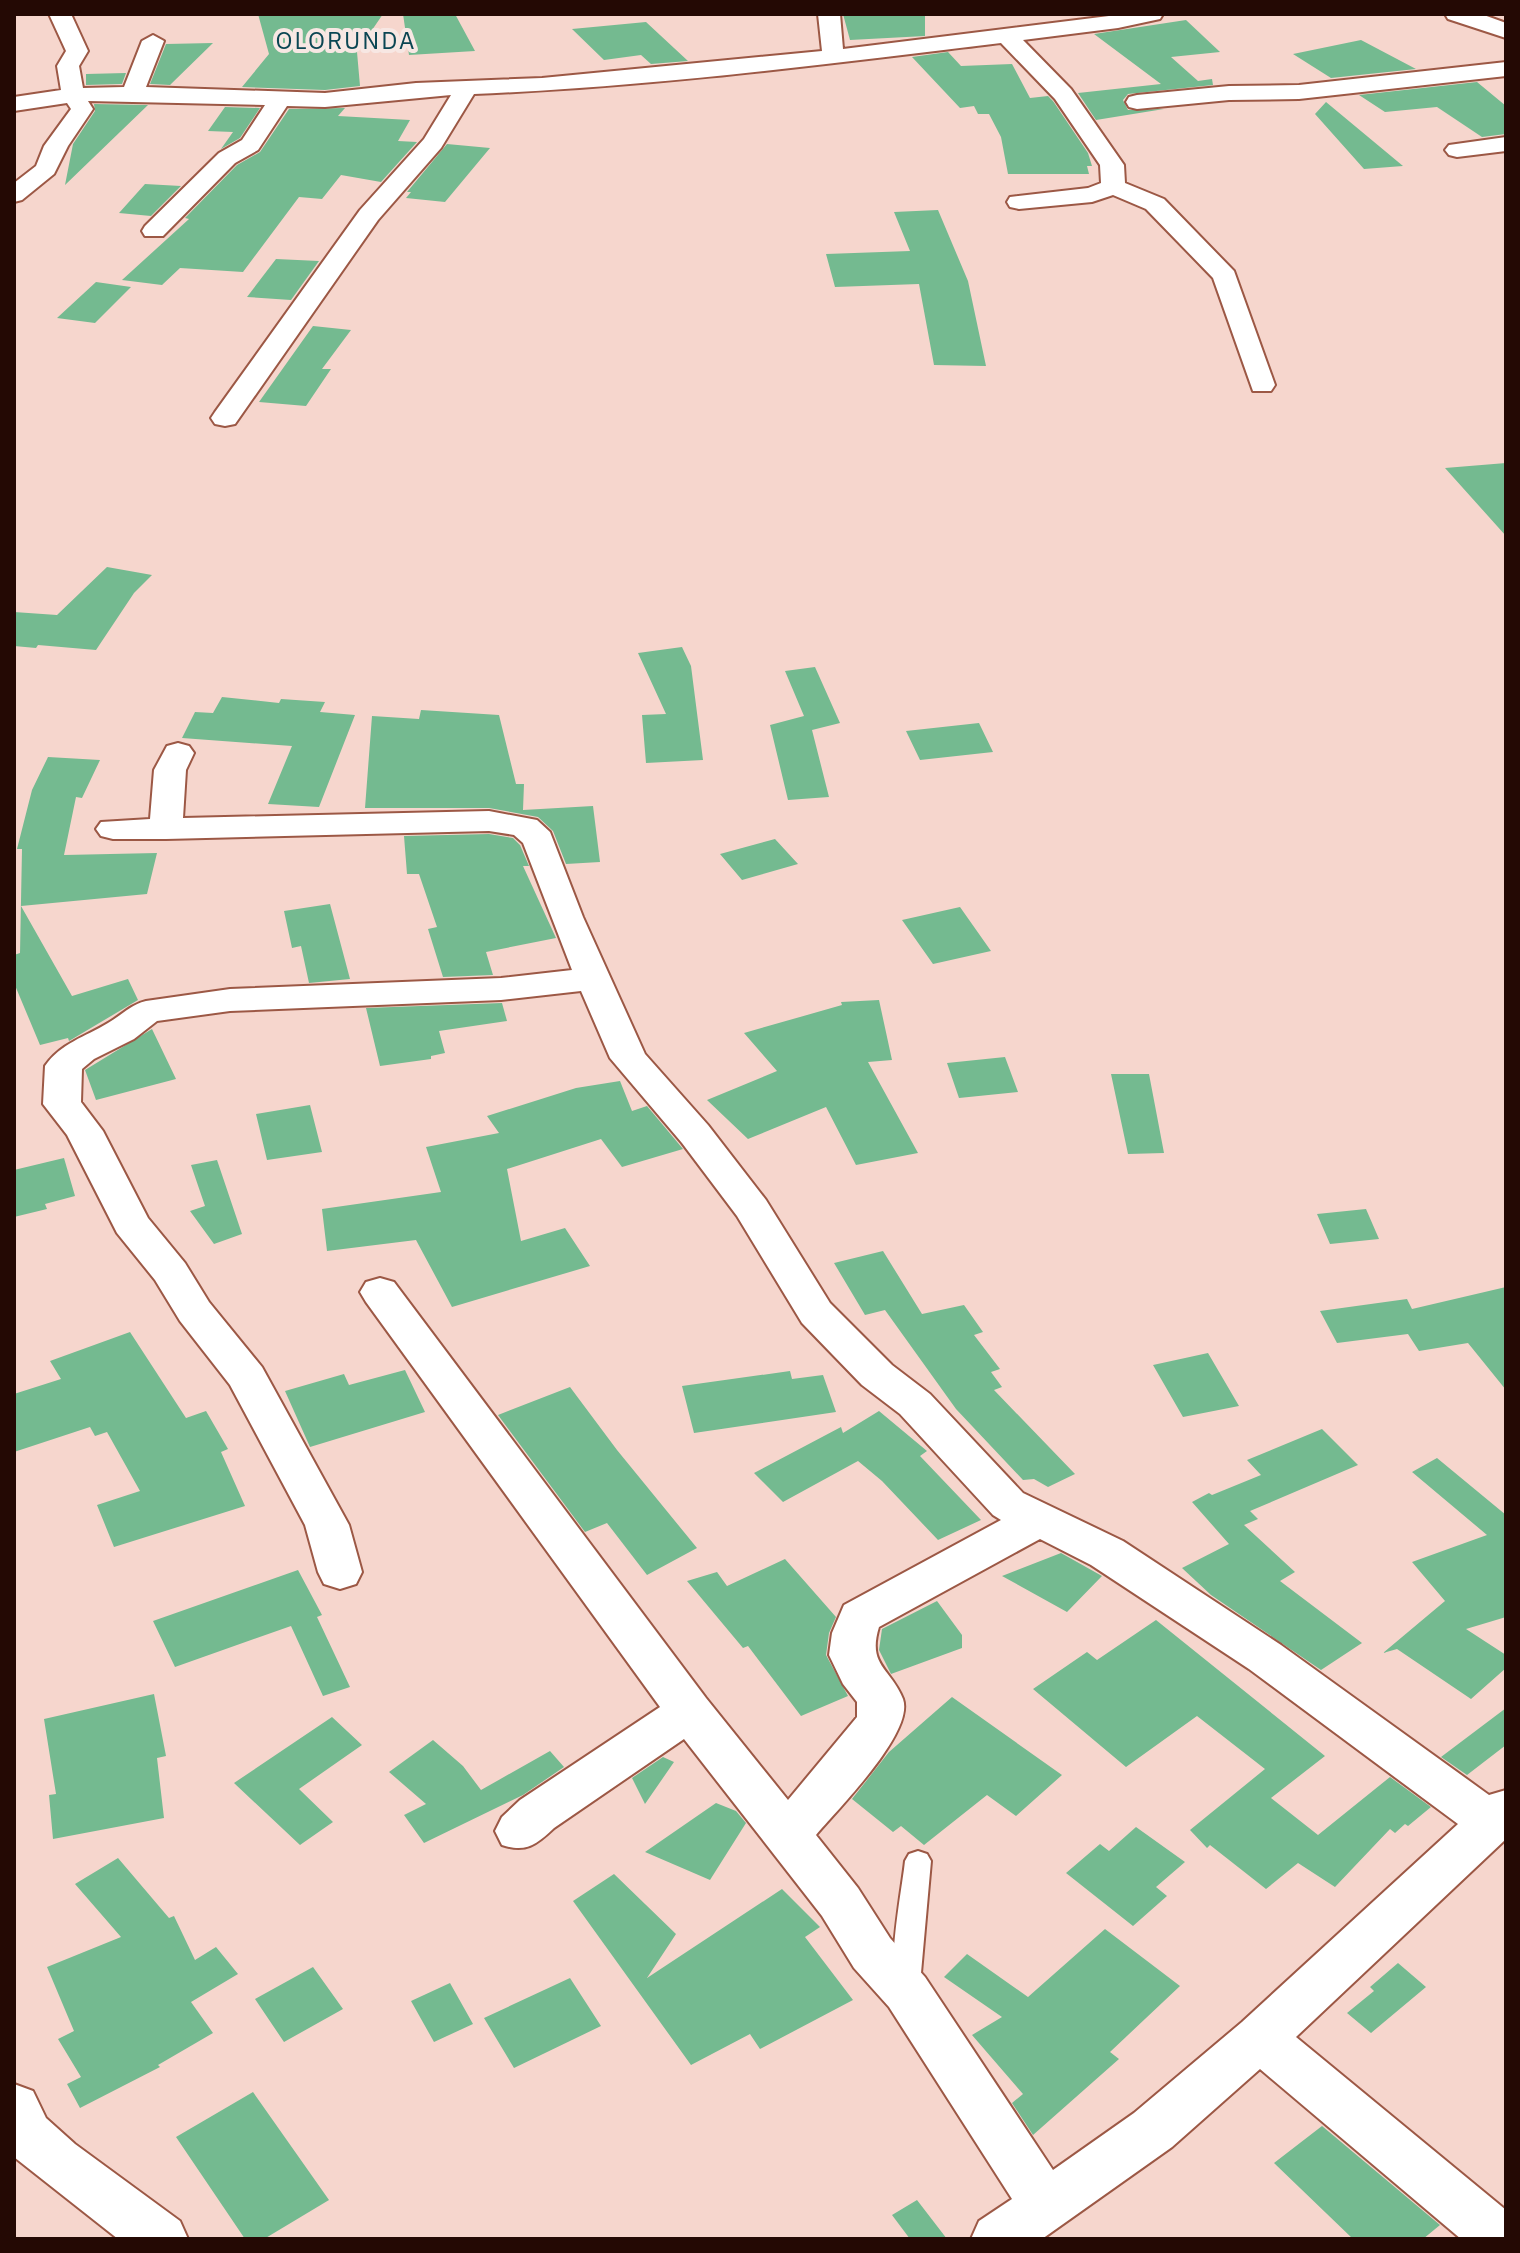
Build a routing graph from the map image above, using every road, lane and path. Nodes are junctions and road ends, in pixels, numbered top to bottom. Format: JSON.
{"nodes":[{"id":1,"x":60,"y":14,"type":"edge"},
{"id":2,"x":829,"y":14,"type":"edge"},
{"id":3,"x":1152,"y":14,"type":"edge"},
{"id":4,"x":1457,"y":14,"type":"edge"},
{"id":5,"x":1506,"y":31,"type":"edge"},
{"id":6,"x":1007,"y":36,"type":"junction"},
{"id":7,"x":153,"y":41,"type":"dead end"},
{"id":8,"x":833,"y":56,"type":"junction"},
{"id":9,"x":1506,"y":69,"type":"edge"},
{"id":10,"x":467,"y":87,"type":"junction"},
{"id":11,"x":132,"y":94,"type":"junction"},
{"id":12,"x":73,"y":95,"type":"junction"},
{"id":13,"x":280,"y":99,"type":"junction"},
{"id":14,"x":1137,"y":102,"type":"dead end"},
{"id":15,"x":14,"y":104,"type":"edge"},
{"id":16,"x":1506,"y":144,"type":"edge"},
{"id":17,"x":1457,"y":150,"type":"dead end"},
{"id":18,"x":1113,"y":187,"type":"junction"},
{"id":19,"x":14,"y":195,"type":"edge"},
{"id":20,"x":1019,"y":202,"type":"dead end"},
{"id":21,"x":154,"y":231,"type":"dead end"},
{"id":22,"x":1262,"y":385,"type":"dead end"},
{"id":23,"x":225,"y":418,"type":"dead end"},
{"id":24,"x":178,"y":753,"type":"dead end"},
{"id":25,"x":113,"y":829,"type":"dead end"},
{"id":26,"x":166,"y":829,"type":"junction"},
{"id":27,"x":592,"y":979,"type":"junction"},
{"id":28,"x":380,"y":1292,"type":"dead end"},
{"id":29,"x":1037,"y":1521,"type":"junction"},
{"id":30,"x":340,"y":1572,"type":"dead end"},
{"id":31,"x":689,"y":1711,"type":"junction"},
{"id":32,"x":1500,"y":1817,"type":"edge"},
{"id":33,"x":519,"y":1831,"type":"dead end"},
{"id":34,"x":788,"y":1834,"type":"junction"},
{"id":35,"x":918,"y":1861,"type":"dead end"},
{"id":36,"x":907,"y":1992,"type":"junction"},
{"id":37,"x":1260,"y":2038,"type":"junction"},
{"id":38,"x":18,"y":2127,"type":"edge"},
{"id":39,"x":1046,"y":2205,"type":"junction"},
{"id":40,"x":161,"y":2239,"type":"edge"},
{"id":41,"x":998,"y":2239,"type":"edge"},
{"id":42,"x":1501,"y":2239,"type":"edge"}],
"edges":[{"from":1,"to":12,"type":"street"},
{"from":2,"to":8,"type":"street"},
{"from":3,"to":6,"type":"street"},
{"from":4,"to":5,"type":"street"},
{"from":6,"to":8,"type":"street"},
{"from":6,"to":18,"type":"street"},
{"from":7,"to":11,"type":"street"},
{"from":8,"to":10,"type":"street"},
{"from":9,"to":14,"type":"street"},
{"from":10,"to":13,"type":"street"},
{"from":10,"to":23,"type":"street"},
{"from":11,"to":12,"type":"street"},
{"from":11,"to":13,"type":"street"},
{"from":12,"to":15,"type":"street"},
{"from":12,"to":19,"type":"street"},
{"from":13,"to":21,"type":"street"},
{"from":16,"to":17,"type":"street"},
{"from":18,"to":20,"type":"street"},
{"from":18,"to":22,"type":"street"},
{"from":24,"to":26,"type":"street"},
{"from":25,"to":26,"type":"street"},
{"from":26,"to":27,"type":"street"},
{"from":27,"to":29,"type":"street"},
{"from":27,"to":30,"type":"street"},
{"from":28,"to":31,"type":"street"},
{"from":29,"to":32,"type":"street"},
{"from":29,"to":34,"type":"street"},
{"from":31,"to":33,"type":"street"},
{"from":31,"to":34,"type":"street"},
{"from":32,"to":37,"type":"street"},
{"from":34,"to":36,"type":"street"},
{"from":35,"to":36,"type":"lane"},
{"from":36,"to":39,"type":"street"},
{"from":37,"to":39,"type":"street"},
{"from":37,"to":42,"type":"street"},
{"from":38,"to":40,"type":"street"},
{"from":39,"to":41,"type":"street"}]}
